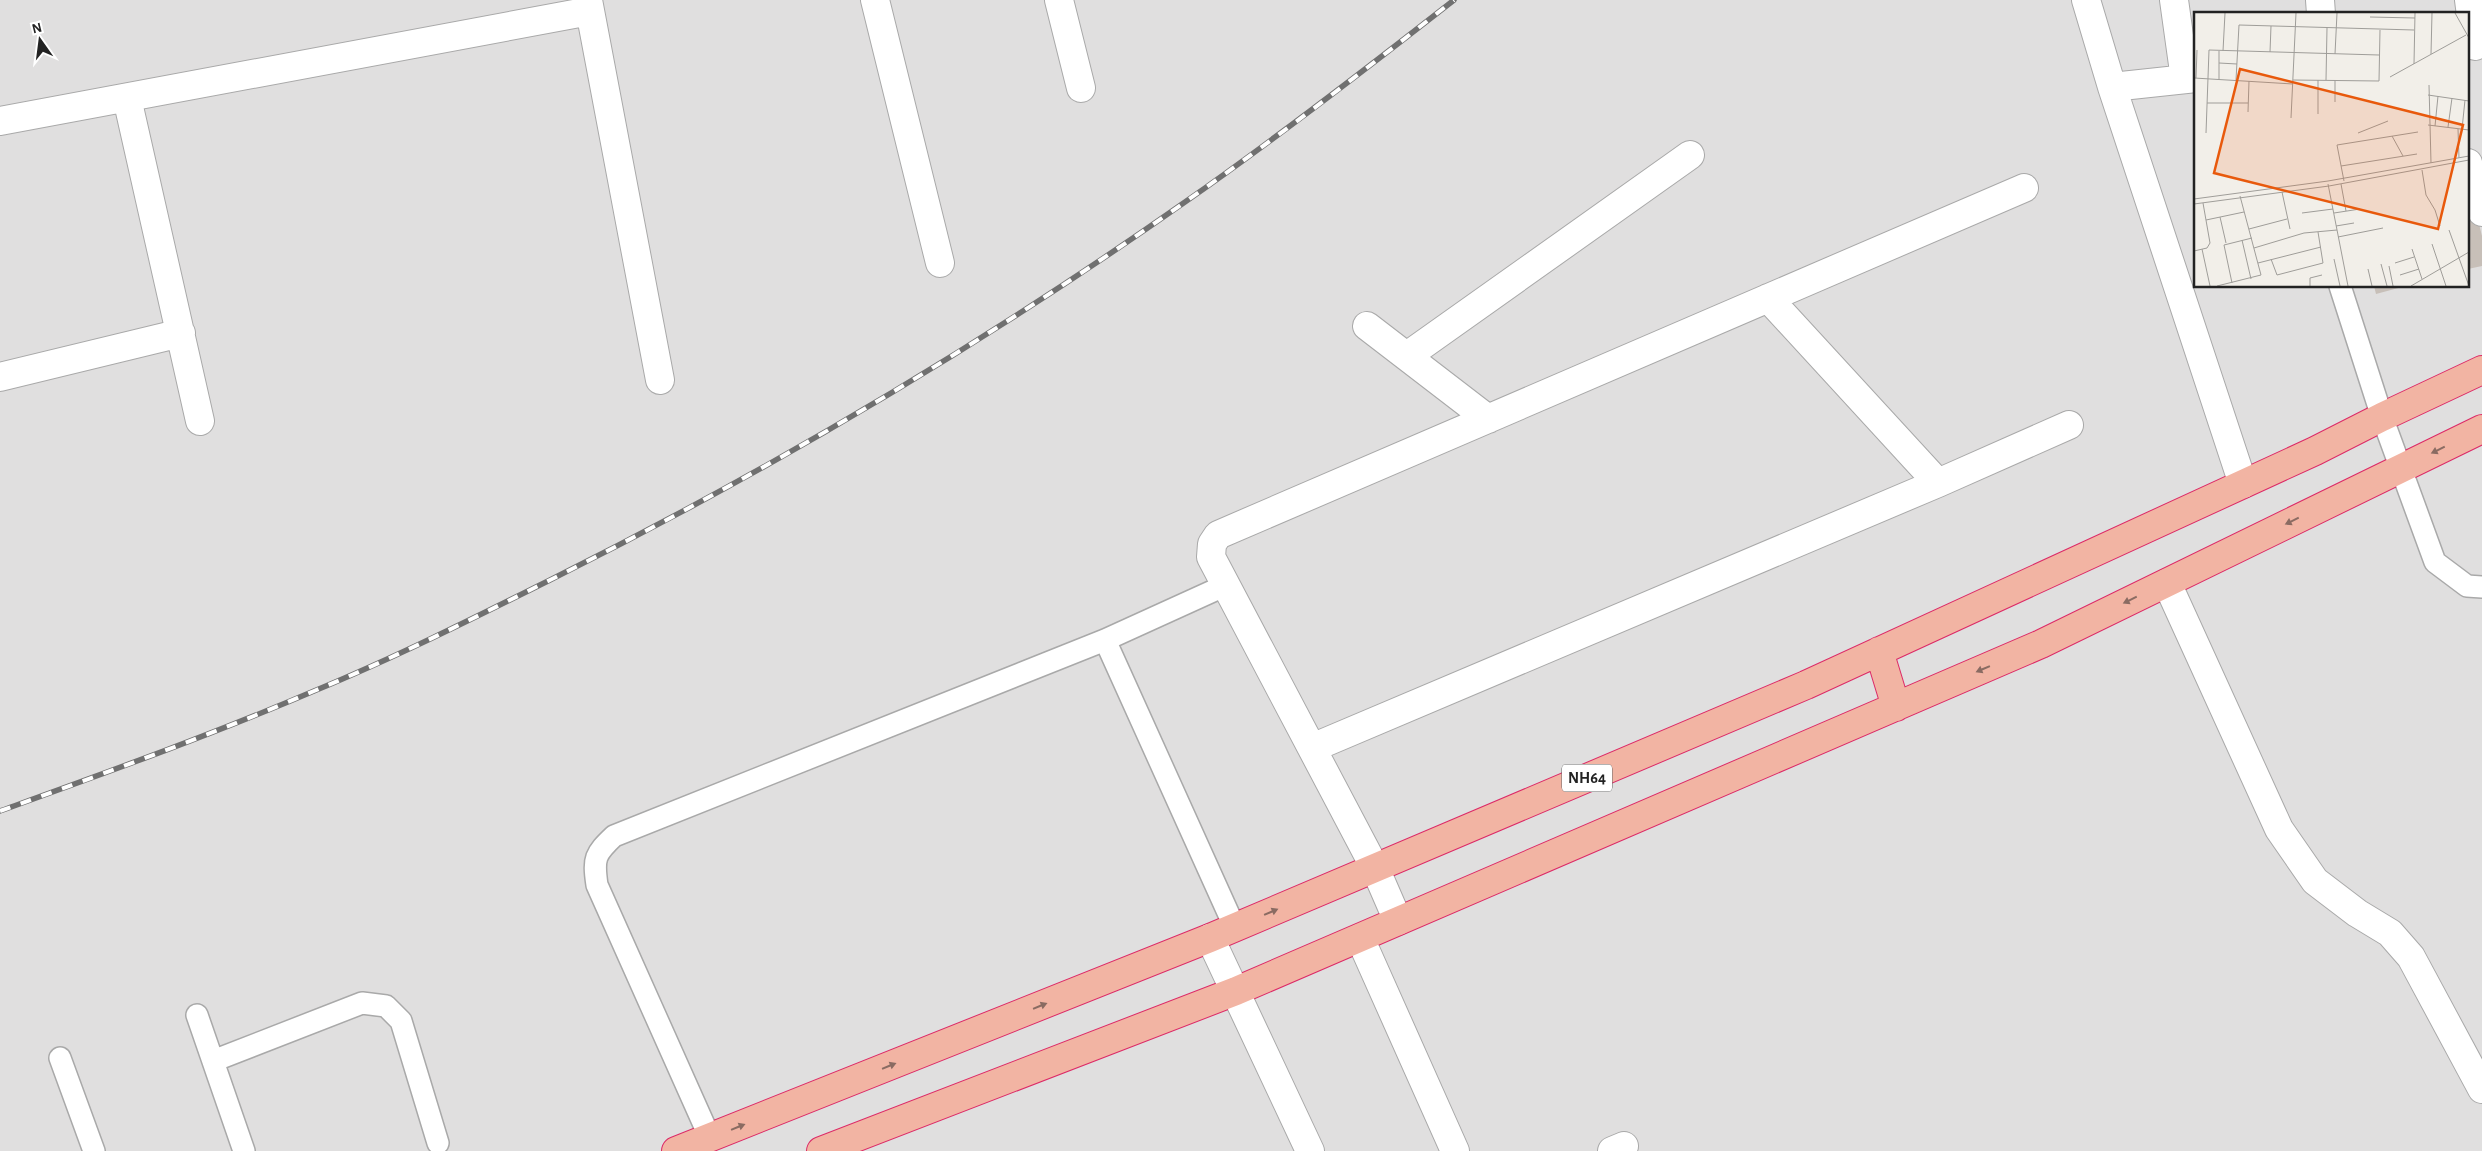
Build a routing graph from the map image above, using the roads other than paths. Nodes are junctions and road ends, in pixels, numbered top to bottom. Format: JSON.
{"nodes":[{"id":1,"x":875,"y":0,"type":"edge"},
{"id":2,"x":1059,"y":0,"type":"edge"},
{"id":3,"x":2086,"y":0,"type":"edge"},
{"id":4,"x":2174,"y":0,"type":"edge"},
{"id":5,"x":2469,"y":0,"type":"edge"},
{"id":6,"x":589,"y":6,"type":"edge"},
{"id":7,"x":2475,"y":46,"type":"edge"},
{"id":8,"x":2191,"y":79,"type":"edge"},
{"id":9,"x":2112,"y":87,"type":"junction"},
{"id":10,"x":1081,"y":88,"type":"dead end"},
{"id":11,"x":127,"y":98,"type":"junction"},
{"id":12,"x":0,"y":121,"type":"edge"},
{"id":13,"x":2470,"y":155,"type":"edge"},
{"id":14,"x":1690,"y":156,"type":"dead end"},
{"id":15,"x":2482,"y":160,"type":"edge"},
{"id":16,"x":2470,"y":170,"type":"edge"},
{"id":17,"x":2024,"y":188,"type":"dead end"},
{"id":18,"x":2482,"y":212,"type":"edge"},
{"id":19,"x":940,"y":263,"type":"dead end"},
{"id":20,"x":2341,"y":288,"type":"edge"},
{"id":21,"x":1768,"y":298,"type":"junction"},
{"id":22,"x":1367,"y":326,"type":"dead end"},
{"id":23,"x":181,"y":333,"type":"junction"},
{"id":24,"x":1407,"y":356,"type":"junction"},
{"id":25,"x":2482,"y":370,"type":"edge"},
{"id":26,"x":0,"y":376,"type":"edge"},
{"id":27,"x":660,"y":380,"type":"dead end"},
{"id":28,"x":2382,"y":417,"type":"junction"},
{"id":29,"x":1488,"y":419,"type":"junction"},
{"id":30,"x":200,"y":422,"type":"dead end"},
{"id":31,"x":2069,"y":425,"type":"dead end"},
{"id":32,"x":2482,"y":429,"type":"edge"},
{"id":33,"x":2400,"y":469,"type":"junction"},
{"id":34,"x":1938,"y":484,"type":"junction"},
{"id":35,"x":2243,"y":484,"type":"junction"},
{"id":36,"x":2167,"y":582,"type":"junction"},
{"id":37,"x":1226,"y":585,"type":"junction"},
{"id":38,"x":2482,"y":587,"type":"edge"},
{"id":39,"x":1105,"y":640,"type":"junction"},
{"id":40,"x":1879,"y":651,"type":"junction"},
{"id":41,"x":1896,"y":707,"type":"junction"},
{"id":42,"x":1312,"y":748,"type":"junction"},
{"id":43,"x":1375,"y":868,"type":"junction"},
{"id":44,"x":1398,"y":921,"type":"junction"},
{"id":45,"x":1223,"y":933,"type":"junction"},
{"id":46,"x":1360,"y":938,"type":"junction"},
{"id":47,"x":1236,"y":991,"type":"junction"},
{"id":48,"x":197,"y":1015,"type":"dead end"},
{"id":49,"x":60,"y":1058,"type":"dead end"},
{"id":50,"x":213,"y":1062,"type":"junction"},
{"id":51,"x":2482,"y":1089,"type":"edge"},
{"id":52,"x":710,"y":1138,"type":"junction"},
{"id":53,"x":438,"y":1143,"type":"dead end"},
{"id":54,"x":94,"y":1151,"type":"edge"},
{"id":55,"x":244,"y":1151,"type":"edge"},
{"id":56,"x":676,"y":1151,"type":"edge"},
{"id":57,"x":821,"y":1151,"type":"edge"},
{"id":58,"x":1310,"y":1151,"type":"edge"},
{"id":59,"x":1455,"y":1151,"type":"edge"}],
"edges":[{"from":1,"to":19,"type":"street"},
{"from":2,"to":10,"type":"street"},
{"from":3,"to":9,"type":"street"},
{"from":4,"to":8,"type":"street"},
{"from":5,"to":7,"type":"street"},
{"from":6,"to":11,"type":"street"},
{"from":6,"to":27,"type":"street"},
{"from":8,"to":9,"type":"street"},
{"from":9,"to":35,"type":"street"},
{"from":11,"to":12,"type":"street"},
{"from":11,"to":23,"type":"street"},
{"from":13,"to":15,"type":"street"},
{"from":14,"to":24,"type":"street"},
{"from":16,"to":18,"type":"street"},
{"from":17,"to":21,"type":"street"},
{"from":20,"to":28,"type":"lane"},
{"from":21,"to":29,"type":"street"},
{"from":21,"to":34,"type":"street"},
{"from":22,"to":24,"type":"street"},
{"from":23,"to":26,"type":"street"},
{"from":23,"to":30,"type":"street"},
{"from":24,"to":29,"type":"street"},
{"from":25,"to":28,"type":"highway","number":"NH64"},
{"from":28,"to":33,"type":"lane"},
{"from":28,"to":35,"type":"highway","number":"NH64"},
{"from":29,"to":37,"type":"street"},
{"from":31,"to":34,"type":"street"},
{"from":32,"to":33,"type":"highway","one_way":true},
{"from":33,"to":36,"type":"highway","one_way":true},
{"from":33,"to":38,"type":"lane"},
{"from":34,"to":42,"type":"street"},
{"from":35,"to":40,"type":"highway","number":"NH64"},
{"from":36,"to":41,"type":"highway","one_way":true},
{"from":36,"to":51,"type":"street"},
{"from":37,"to":39,"type":"lane"},
{"from":37,"to":42,"type":"street"},
{"from":39,"to":45,"type":"lane"},
{"from":39,"to":52,"type":"lane"},
{"from":40,"to":41,"type":"highway"},
{"from":40,"to":43,"type":"highway","number":"NH64"},
{"from":41,"to":44,"type":"highway"},
{"from":42,"to":43,"type":"street"},
{"from":43,"to":44,"type":"street"},
{"from":45,"to":43,"type":"highway","number":"NH64","one_way":true},
{"from":44,"to":46,"type":"highway"},
{"from":45,"to":47,"type":"street"},
{"from":52,"to":45,"type":"highway","number":"NH64","one_way":true},
{"from":46,"to":47,"type":"highway"},
{"from":46,"to":59,"type":"street"},
{"from":47,"to":57,"type":"highway"},
{"from":47,"to":58,"type":"street"},
{"from":48,"to":50,"type":"lane"},
{"from":49,"to":54,"type":"lane"},
{"from":50,"to":53,"type":"lane"},
{"from":50,"to":55,"type":"lane"},
{"from":52,"to":56,"type":"highway","number":"NH64"}]}
